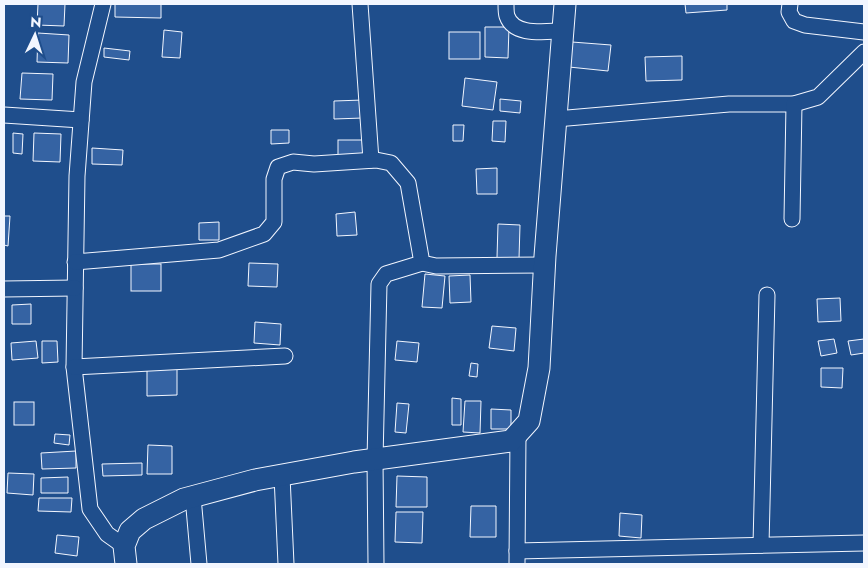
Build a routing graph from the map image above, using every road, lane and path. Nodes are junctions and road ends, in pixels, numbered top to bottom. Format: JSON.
{"nodes":[{"id":1,"x":103,"y":4,"type":"edge"},
{"id":2,"x":360,"y":4,"type":"edge"},
{"id":3,"x":506,"y":4,"type":"edge"},
{"id":4,"x":565,"y":4,"type":"edge"},
{"id":5,"x":790,"y":4,"type":"edge"},
{"id":6,"x":563,"y":31,"type":"junction"},
{"id":7,"x":864,"y":32,"type":"edge"},
{"id":8,"x":864,"y":52,"type":"edge"},
{"id":9,"x":794,"y":104,"type":"junction"},
{"id":10,"x":4,"y":114,"type":"edge"},
{"id":11,"x":556,"y":118,"type":"junction"},
{"id":12,"x":81,"y":120,"type":"junction"},
{"id":13,"x":371,"y":160,"type":"junction"},
{"id":14,"x":792,"y":219,"type":"dead end"},
{"id":15,"x":75,"y":262,"type":"junction"},
{"id":16,"x":422,"y":263,"type":"junction"},
{"id":17,"x":544,"y":265,"type":"junction"},
{"id":18,"x":74,"y":288,"type":"junction"},
{"id":19,"x":4,"y":289,"type":"edge"},
{"id":20,"x":767,"y":295,"type":"dead end"},
{"id":21,"x":285,"y":356,"type":"dead end"},
{"id":22,"x":74,"y":367,"type":"junction"},
{"id":23,"x":518,"y":434,"type":"junction"},
{"id":24,"x":376,"y":460,"type":"junction"},
{"id":25,"x":282,"y":476,"type":"junction"},
{"id":26,"x":193,"y":497,"type":"junction"},
{"id":27,"x":864,"y":544,"type":"edge"},
{"id":28,"x":760,"y":545,"type":"junction"},
{"id":29,"x":125,"y":555,"type":"edge"},
{"id":30,"x":517,"y":557,"type":"edge"},
{"id":31,"x":198,"y":564,"type":"edge"},
{"id":32,"x":286,"y":564,"type":"edge"},
{"id":33,"x":376,"y":564,"type":"edge"}],
"edges":[{"from":1,"to":12,"type":"street"},
{"from":2,"to":13,"type":"street"},
{"from":3,"to":6,"type":"street"},
{"from":4,"to":6,"type":"main road"},
{"from":5,"to":7,"type":"street"},
{"from":6,"to":11,"type":"main road"},
{"from":8,"to":9,"type":"street"},
{"from":9,"to":11,"type":"street"},
{"from":9,"to":14,"type":"street"},
{"from":10,"to":12,"type":"street"},
{"from":11,"to":17,"type":"main road"},
{"from":12,"to":15,"type":"street"},
{"from":13,"to":15,"type":"street"},
{"from":13,"to":16,"type":"street"},
{"from":15,"to":18,"type":"street"},
{"from":16,"to":17,"type":"street"},
{"from":16,"to":24,"type":"street"},
{"from":17,"to":23,"type":"main road"},
{"from":18,"to":19,"type":"street"},
{"from":18,"to":22,"type":"street"},
{"from":20,"to":28,"type":"street"},
{"from":21,"to":22,"type":"street"},
{"from":22,"to":29,"type":"street"},
{"from":23,"to":24,"type":"main road"},
{"from":23,"to":30,"type":"street"},
{"from":24,"to":25,"type":"main road"},
{"from":24,"to":33,"type":"street"},
{"from":25,"to":26,"type":"main road"},
{"from":25,"to":32,"type":"street"},
{"from":26,"to":29,"type":"main road"},
{"from":26,"to":31,"type":"street"},
{"from":27,"to":28,"type":"street"},
{"from":28,"to":30,"type":"street"}]}
